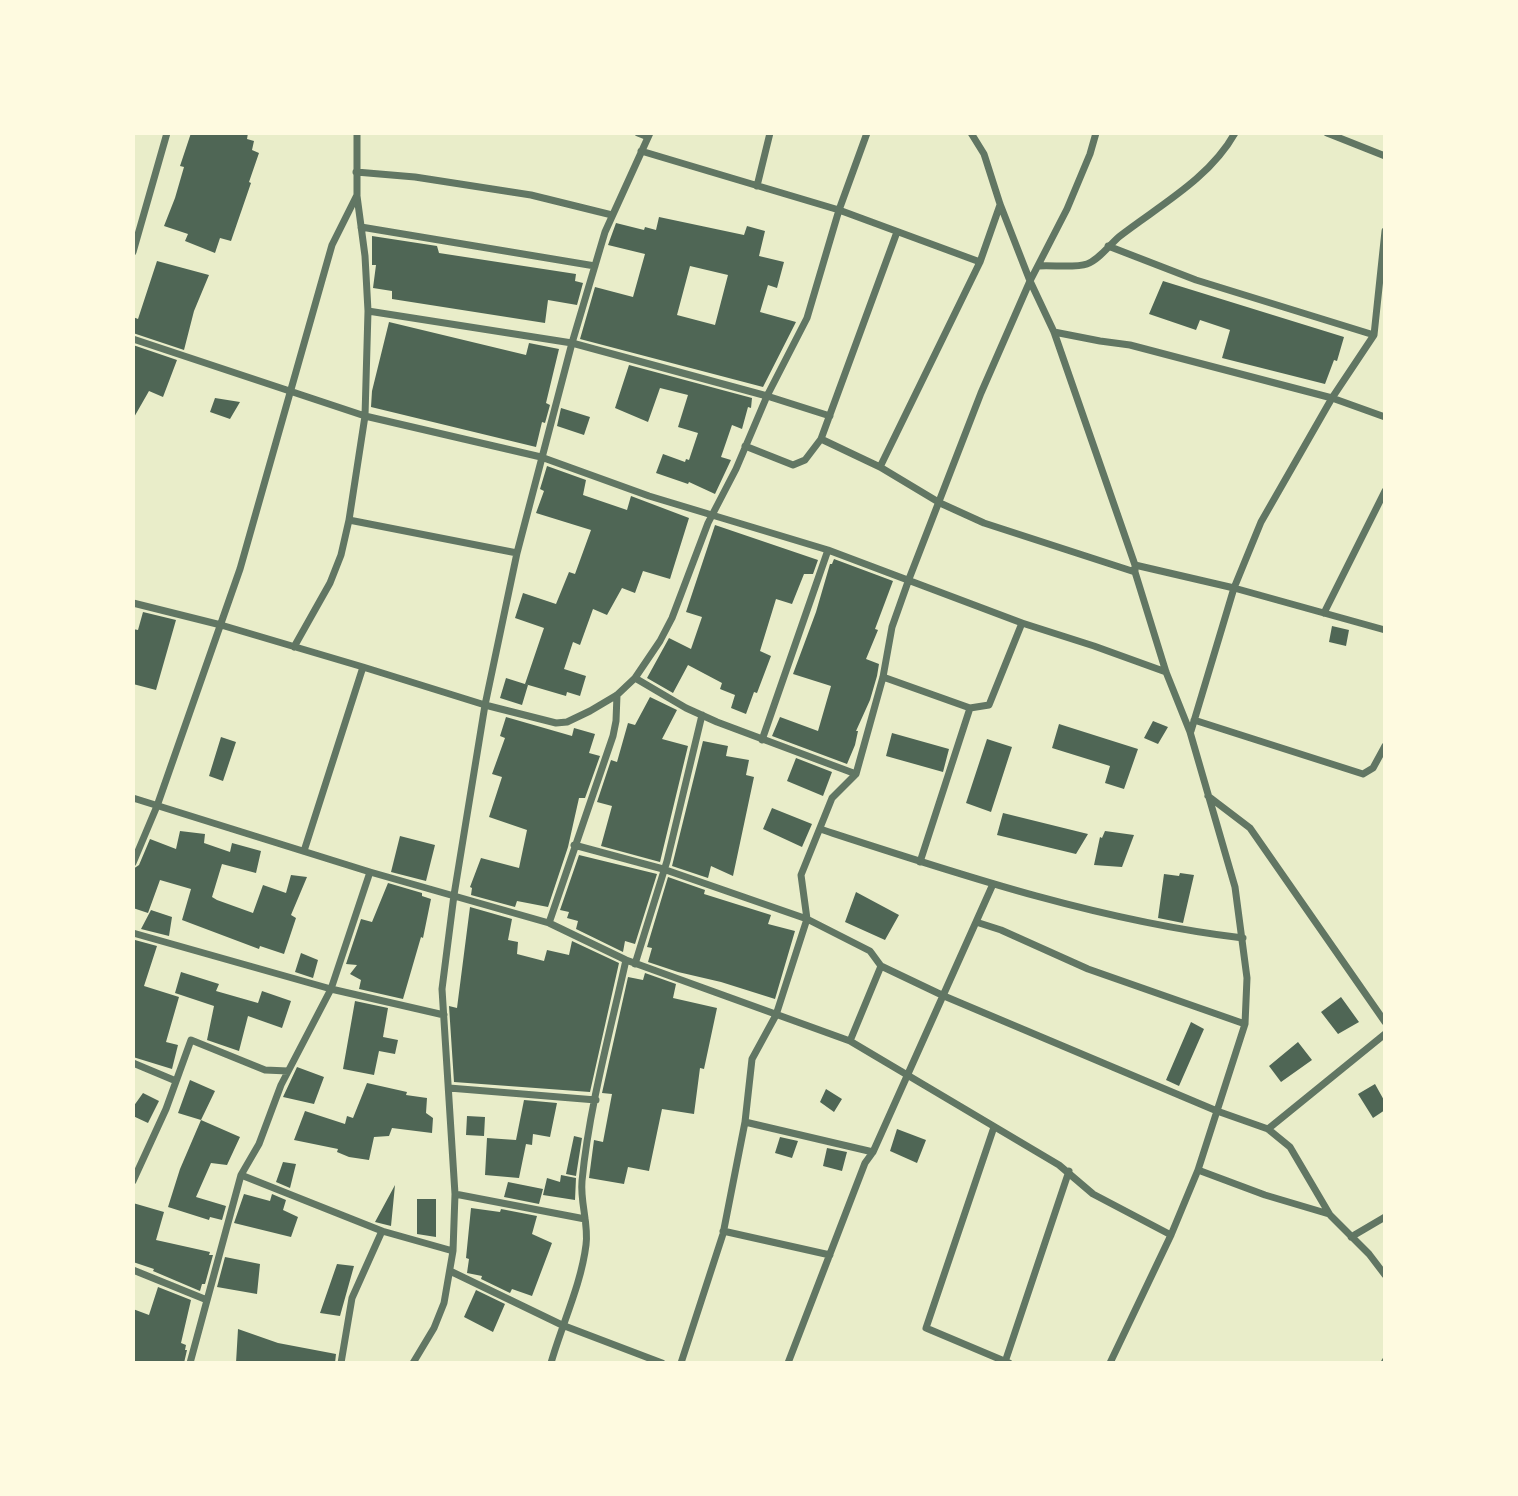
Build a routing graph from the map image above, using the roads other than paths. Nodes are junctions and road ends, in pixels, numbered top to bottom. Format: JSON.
{"nodes":[{"id":1,"x":167,"y":133,"type":"edge"},
{"id":2,"x":357,"y":133,"type":"edge"},
{"id":3,"x":638,"y":133,"type":"edge"},
{"id":4,"x":770,"y":133,"type":"edge"},
{"id":5,"x":867,"y":133,"type":"edge"},
{"id":6,"x":971,"y":133,"type":"edge"},
{"id":7,"x":1096,"y":133,"type":"edge"},
{"id":8,"x":1235,"y":133,"type":"edge"},
{"id":9,"x":1327,"y":133,"type":"edge"},
{"id":10,"x":649,"y":135,"type":"edge"},
{"id":11,"x":641,"y":151,"type":"junction"},
{"id":12,"x":1385,"y":156,"type":"edge"},
{"id":13,"x":356,"y":172,"type":"junction"},
{"id":14,"x":757,"y":186,"type":"junction"},
{"id":15,"x":357,"y":195,"type":"junction"},
{"id":16,"x":1000,"y":204,"type":"junction"},
{"id":17,"x":839,"y":210,"type":"junction"},
{"id":18,"x":612,"y":215,"type":"junction"},
{"id":19,"x":361,"y":226,"type":"junction"},
{"id":20,"x":897,"y":232,"type":"junction"},
{"id":21,"x":1384,"y":236,"type":"edge"},
{"id":22,"x":1108,"y":246,"type":"junction"},
{"id":23,"x":133,"y":252,"type":"edge"},
{"id":24,"x":980,"y":262,"type":"junction"},
{"id":25,"x":594,"y":266,"type":"junction"},
{"id":26,"x":1039,"y":266,"type":"junction"},
{"id":27,"x":1030,"y":281,"type":"junction"},
{"id":28,"x":368,"y":311,"type":"junction"},
{"id":29,"x":1054,"y":332,"type":"junction"},
{"id":30,"x":1374,"y":335,"type":"junction"},
{"id":31,"x":133,"y":339,"type":"edge"},
{"id":32,"x":572,"y":344,"type":"junction"},
{"id":33,"x":290,"y":393,"type":"junction"},
{"id":34,"x":767,"y":396,"type":"junction"},
{"id":35,"x":1332,"y":397,"type":"junction"},
{"id":36,"x":365,"y":416,"type":"junction"},
{"id":37,"x":830,"y":416,"type":"junction"},
{"id":38,"x":1385,"y":417,"type":"edge"},
{"id":39,"x":821,"y":439,"type":"junction"},
{"id":40,"x":745,"y":446,"type":"junction"},
{"id":41,"x":541,"y":457,"type":"junction"},
{"id":42,"x":880,"y":467,"type":"junction"},
{"id":43,"x":1385,"y":491,"type":"edge"},
{"id":44,"x":940,"y":503,"type":"junction"},
{"id":45,"x":713,"y":514,"type":"junction"},
{"id":46,"x":349,"y":520,"type":"junction"},
{"id":47,"x":828,"y":550,"type":"junction"},
{"id":48,"x":517,"y":552,"type":"junction"},
{"id":49,"x":1135,"y":568,"type":"junction"},
{"id":50,"x":909,"y":579,"type":"junction"},
{"id":51,"x":1234,"y":588,"type":"junction"},
{"id":52,"x":133,"y":603,"type":"edge"},
{"id":53,"x":1324,"y":613,"type":"junction"},
{"id":54,"x":1022,"y":623,"type":"junction"},
{"id":55,"x":221,"y":625,"type":"junction"},
{"id":56,"x":1385,"y":630,"type":"edge"},
{"id":57,"x":294,"y":647,"type":"junction"},
{"id":58,"x":363,"y":667,"type":"junction"},
{"id":59,"x":1166,"y":672,"type":"junction"},
{"id":60,"x":883,"y":677,"type":"junction"},
{"id":61,"x":635,"y":678,"type":"junction"},
{"id":62,"x":617,"y":695,"type":"junction"},
{"id":63,"x":485,"y":705,"type":"junction"},
{"id":64,"x":970,"y":708,"type":"junction"},
{"id":65,"x":702,"y":715,"type":"junction"},
{"id":66,"x":1194,"y":720,"type":"junction"},
{"id":67,"x":1190,"y":732,"type":"junction"},
{"id":68,"x":762,"y":740,"type":"junction"},
{"id":69,"x":1385,"y":746,"type":"edge"},
{"id":70,"x":856,"y":774,"type":"junction"},
{"id":71,"x":1208,"y":796,"type":"junction"},
{"id":72,"x":133,"y":797,"type":"edge"},
{"id":73,"x":157,"y":806,"type":"junction"},
{"id":74,"x":820,"y":829,"type":"junction"},
{"id":75,"x":574,"y":845,"type":"junction"},
{"id":76,"x":304,"y":851,"type":"junction"},
{"id":77,"x":920,"y":862,"type":"junction"},
{"id":78,"x":133,"y":863,"type":"edge"},
{"id":79,"x":663,"y":869,"type":"junction"},
{"id":80,"x":370,"y":872,"type":"junction"},
{"id":81,"x":993,"y":884,"type":"junction"},
{"id":82,"x":454,"y":895,"type":"junction"},
{"id":83,"x":807,"y":919,"type":"junction"},
{"id":84,"x":976,"y":922,"type":"junction"},
{"id":85,"x":549,"y":923,"type":"junction"},
{"id":86,"x":133,"y":933,"type":"edge"},
{"id":87,"x":1243,"y":938,"type":"junction"},
{"id":88,"x":626,"y":960,"type":"junction"},
{"id":89,"x":635,"y":964,"type":"junction"},
{"id":90,"x":881,"y":966,"type":"junction"},
{"id":91,"x":331,"y":989,"type":"junction"},
{"id":92,"x":944,"y":996,"type":"junction"},
{"id":93,"x":444,"y":1015,"type":"junction"},
{"id":94,"x":776,"y":1016,"type":"junction"},
{"id":95,"x":1385,"y":1022,"type":"edge"},
{"id":96,"x":1245,"y":1024,"type":"junction"},
{"id":97,"x":1385,"y":1034,"type":"edge"},
{"id":98,"x":850,"y":1041,"type":"junction"},
{"id":99,"x":133,"y":1063,"type":"edge"},
{"id":100,"x":288,"y":1071,"type":"junction"},
{"id":101,"x":907,"y":1074,"type":"junction"},
{"id":102,"x":176,"y":1081,"type":"junction"},
{"id":103,"x":449,"y":1088,"type":"junction"},
{"id":104,"x":596,"y":1101,"type":"junction"},
{"id":105,"x":1217,"y":1111,"type":"junction"},
{"id":106,"x":745,"y":1122,"type":"junction"},
{"id":107,"x":994,"y":1126,"type":"junction"},
{"id":108,"x":1268,"y":1129,"type":"junction"},
{"id":109,"x":873,"y":1152,"type":"junction"},
{"id":110,"x":1198,"y":1170,"type":"junction"},
{"id":111,"x":1069,"y":1171,"type":"junction"},
{"id":112,"x":241,"y":1175,"type":"junction"},
{"id":113,"x":133,"y":1181,"type":"edge"},
{"id":114,"x":455,"y":1194,"type":"junction"},
{"id":115,"x":1330,"y":1214,"type":"junction"},
{"id":116,"x":1385,"y":1217,"type":"edge"},
{"id":117,"x":585,"y":1219,"type":"junction"},
{"id":118,"x":382,"y":1231,"type":"junction"},
{"id":119,"x":723,"y":1231,"type":"junction"},
{"id":120,"x":1171,"y":1235,"type":"junction"},
{"id":121,"x":1351,"y":1237,"type":"junction"},
{"id":122,"x":453,"y":1251,"type":"junction"},
{"id":123,"x":830,"y":1255,"type":"junction"},
{"id":124,"x":133,"y":1270,"type":"edge"},
{"id":125,"x":450,"y":1271,"type":"junction"},
{"id":126,"x":1385,"y":1275,"type":"edge"},
{"id":127,"x":207,"y":1300,"type":"junction"},
{"id":128,"x":562,"y":1325,"type":"junction"},
{"id":129,"x":1007,"y":1362,"type":"edge"},
{"id":130,"x":190,"y":1363,"type":"edge"},
{"id":131,"x":341,"y":1363,"type":"edge"},
{"id":132,"x":413,"y":1363,"type":"edge"},
{"id":133,"x":551,"y":1363,"type":"edge"},
{"id":134,"x":662,"y":1363,"type":"edge"},
{"id":135,"x":681,"y":1363,"type":"edge"},
{"id":136,"x":788,"y":1363,"type":"edge"},
{"id":137,"x":1110,"y":1363,"type":"edge"}],
"edges":[{"from":1,"to":23,"type":"street"},
{"from":2,"to":13,"type":"street"},
{"from":3,"to":10,"type":"street"},
{"from":4,"to":14,"type":"street"},
{"from":5,"to":17,"type":"street"},
{"from":6,"to":16,"type":"street"},
{"from":7,"to":26,"type":"street"},
{"from":8,"to":22,"type":"street"},
{"from":9,"to":12,"type":"street"},
{"from":10,"to":11,"type":"street"},
{"from":11,"to":14,"type":"street"},
{"from":11,"to":18,"type":"street"},
{"from":13,"to":15,"type":"street"},
{"from":13,"to":18,"type":"street"},
{"from":14,"to":17,"type":"street"},
{"from":15,"to":19,"type":"street"},
{"from":15,"to":33,"type":"street"},
{"from":16,"to":24,"type":"street"},
{"from":16,"to":27,"type":"street"},
{"from":17,"to":20,"type":"street"},
{"from":17,"to":34,"type":"street"},
{"from":18,"to":25,"type":"street"},
{"from":19,"to":25,"type":"street"},
{"from":19,"to":28,"type":"street"},
{"from":20,"to":24,"type":"street"},
{"from":20,"to":37,"type":"street"},
{"from":21,"to":30,"type":"street"},
{"from":22,"to":26,"type":"street"},
{"from":22,"to":30,"type":"street"},
{"from":24,"to":42,"type":"street"},
{"from":25,"to":32,"type":"street"},
{"from":26,"to":27,"type":"street"},
{"from":27,"to":29,"type":"street"},
{"from":27,"to":44,"type":"street"},
{"from":28,"to":32,"type":"street"},
{"from":28,"to":36,"type":"street"},
{"from":29,"to":35,"type":"street"},
{"from":29,"to":49,"type":"street"},
{"from":30,"to":35,"type":"street"},
{"from":31,"to":33,"type":"street"},
{"from":32,"to":34,"type":"street"},
{"from":32,"to":41,"type":"street"},
{"from":33,"to":36,"type":"street"},
{"from":33,"to":55,"type":"street"},
{"from":34,"to":37,"type":"street"},
{"from":34,"to":40,"type":"street"},
{"from":35,"to":38,"type":"street"},
{"from":35,"to":51,"type":"street"},
{"from":36,"to":41,"type":"street"},
{"from":36,"to":46,"type":"street"},
{"from":37,"to":39,"type":"street"},
{"from":39,"to":40,"type":"street"},
{"from":39,"to":42,"type":"street"},
{"from":40,"to":45,"type":"street"},
{"from":41,"to":45,"type":"street"},
{"from":41,"to":48,"type":"street"},
{"from":42,"to":44,"type":"street"},
{"from":43,"to":53,"type":"street"},
{"from":44,"to":49,"type":"street"},
{"from":44,"to":50,"type":"street"},
{"from":45,"to":47,"type":"street"},
{"from":45,"to":61,"type":"street"},
{"from":46,"to":48,"type":"street"},
{"from":46,"to":57,"type":"street"},
{"from":47,"to":50,"type":"street"},
{"from":47,"to":68,"type":"street"},
{"from":48,"to":63,"type":"street"},
{"from":49,"to":51,"type":"street"},
{"from":49,"to":59,"type":"street"},
{"from":50,"to":54,"type":"street"},
{"from":50,"to":60,"type":"street"},
{"from":51,"to":53,"type":"street"},
{"from":51,"to":66,"type":"street"},
{"from":52,"to":55,"type":"street"},
{"from":53,"to":56,"type":"street"},
{"from":54,"to":59,"type":"street"},
{"from":54,"to":64,"type":"street"},
{"from":55,"to":57,"type":"street"},
{"from":55,"to":73,"type":"street"},
{"from":57,"to":58,"type":"street"},
{"from":58,"to":63,"type":"street"},
{"from":58,"to":76,"type":"street"},
{"from":59,"to":67,"type":"street"},
{"from":60,"to":64,"type":"street"},
{"from":60,"to":70,"type":"street"},
{"from":61,"to":62,"type":"street"},
{"from":61,"to":65,"type":"street"},
{"from":62,"to":63,"type":"street"},
{"from":62,"to":75,"type":"street"},
{"from":63,"to":82,"type":"street"},
{"from":64,"to":77,"type":"street"},
{"from":65,"to":68,"type":"street"},
{"from":65,"to":79,"type":"street"},
{"from":66,"to":67,"type":"street"},
{"from":66,"to":69,"type":"street"},
{"from":67,"to":71,"type":"street"},
{"from":68,"to":70,"type":"street"},
{"from":70,"to":74,"type":"street"},
{"from":71,"to":87,"type":"street"},
{"from":71,"to":95,"type":"street"},
{"from":72,"to":73,"type":"street"},
{"from":73,"to":76,"type":"street"},
{"from":73,"to":78,"type":"street"},
{"from":74,"to":77,"type":"street"},
{"from":74,"to":83,"type":"street"},
{"from":75,"to":79,"type":"street"},
{"from":75,"to":85,"type":"street"},
{"from":76,"to":80,"type":"street"},
{"from":77,"to":81,"type":"street"},
{"from":79,"to":83,"type":"street"},
{"from":79,"to":89,"type":"street"},
{"from":80,"to":82,"type":"street"},
{"from":80,"to":91,"type":"street"},
{"from":81,"to":84,"type":"street"},
{"from":81,"to":87,"type":"street"},
{"from":82,"to":85,"type":"street"},
{"from":82,"to":93,"type":"street"},
{"from":83,"to":90,"type":"street"},
{"from":83,"to":94,"type":"street"},
{"from":84,"to":92,"type":"street"},
{"from":84,"to":96,"type":"street"},
{"from":85,"to":88,"type":"street"},
{"from":86,"to":91,"type":"street"},
{"from":87,"to":96,"type":"street"},
{"from":88,"to":89,"type":"street"},
{"from":88,"to":104,"type":"street"},
{"from":89,"to":94,"type":"street"},
{"from":90,"to":92,"type":"street"},
{"from":90,"to":98,"type":"street"},
{"from":91,"to":93,"type":"street"},
{"from":91,"to":100,"type":"street"},
{"from":92,"to":101,"type":"street"},
{"from":92,"to":105,"type":"street"},
{"from":93,"to":103,"type":"street"},
{"from":94,"to":98,"type":"street"},
{"from":94,"to":106,"type":"street"},
{"from":96,"to":105,"type":"street"},
{"from":97,"to":108,"type":"street"},
{"from":98,"to":101,"type":"street"},
{"from":99,"to":102,"type":"street"},
{"from":100,"to":102,"type":"street"},
{"from":100,"to":112,"type":"street"},
{"from":101,"to":107,"type":"street"},
{"from":101,"to":109,"type":"street"},
{"from":102,"to":113,"type":"street"},
{"from":103,"to":104,"type":"street"},
{"from":103,"to":114,"type":"street"},
{"from":104,"to":117,"type":"street"},
{"from":105,"to":108,"type":"street"},
{"from":105,"to":110,"type":"street"},
{"from":106,"to":109,"type":"street"},
{"from":106,"to":119,"type":"street"},
{"from":107,"to":111,"type":"street"},
{"from":107,"to":129,"type":"street"},
{"from":108,"to":115,"type":"street"},
{"from":109,"to":123,"type":"street"},
{"from":110,"to":115,"type":"street"},
{"from":110,"to":120,"type":"street"},
{"from":111,"to":120,"type":"street"},
{"from":111,"to":129,"type":"street"},
{"from":112,"to":118,"type":"street"},
{"from":112,"to":127,"type":"street"},
{"from":114,"to":117,"type":"street"},
{"from":114,"to":122,"type":"street"},
{"from":115,"to":121,"type":"street"},
{"from":116,"to":121,"type":"street"},
{"from":117,"to":128,"type":"street"},
{"from":118,"to":122,"type":"street"},
{"from":118,"to":131,"type":"street"},
{"from":119,"to":123,"type":"street"},
{"from":119,"to":135,"type":"street"},
{"from":120,"to":137,"type":"street"},
{"from":121,"to":126,"type":"street"},
{"from":122,"to":125,"type":"street"},
{"from":123,"to":136,"type":"street"},
{"from":124,"to":127,"type":"street"},
{"from":125,"to":128,"type":"street"},
{"from":125,"to":132,"type":"street"},
{"from":127,"to":130,"type":"street"},
{"from":128,"to":133,"type":"street"},
{"from":128,"to":134,"type":"street"}]}
